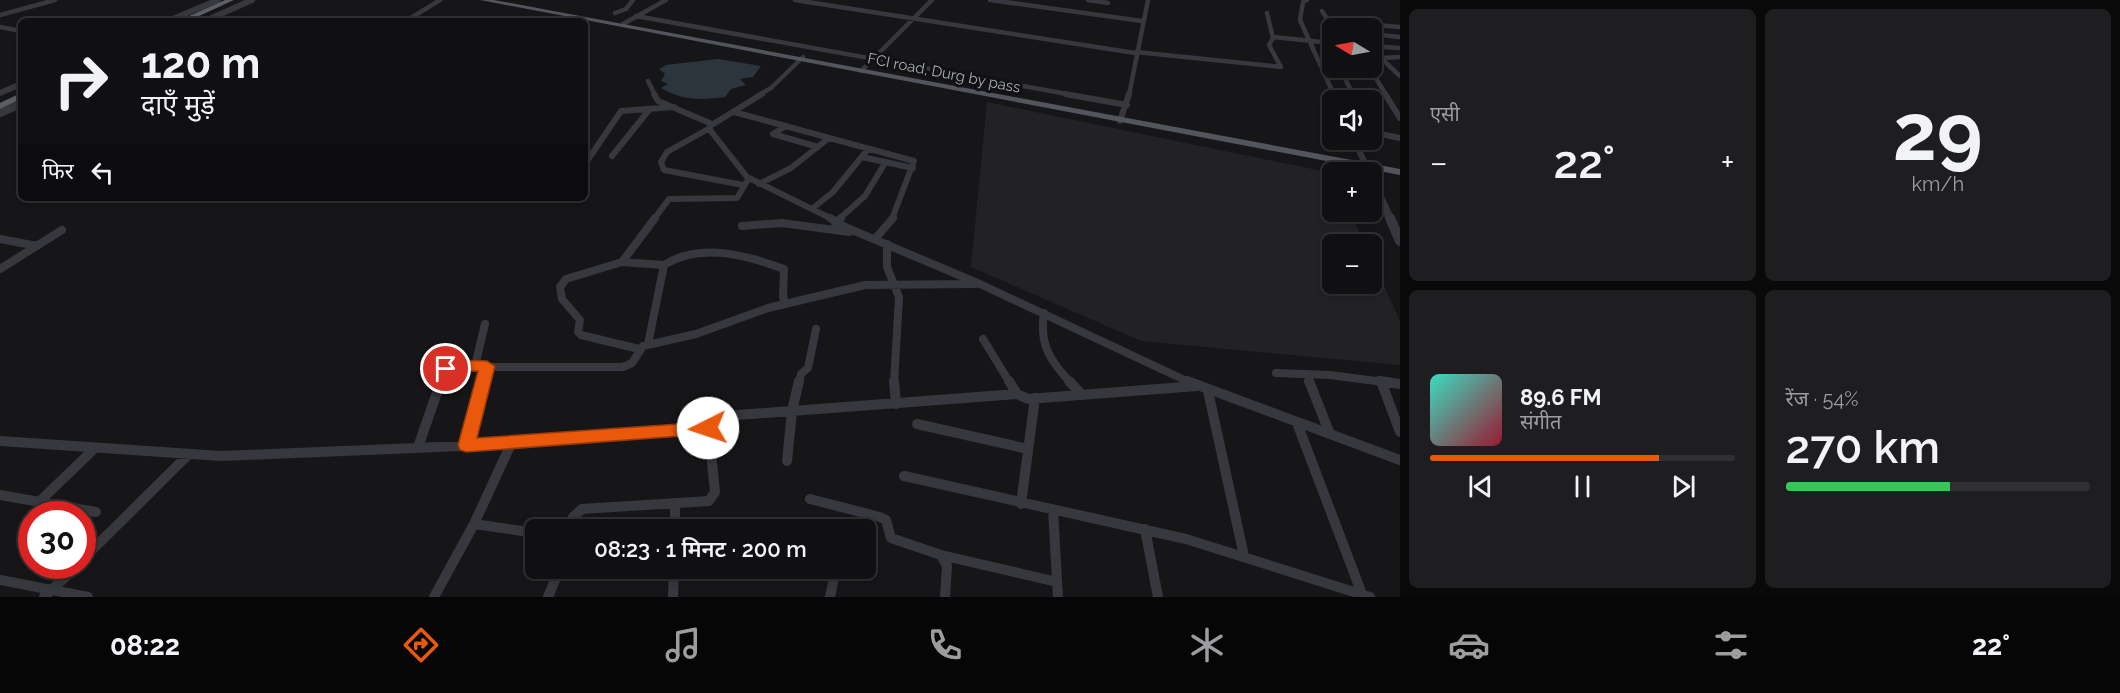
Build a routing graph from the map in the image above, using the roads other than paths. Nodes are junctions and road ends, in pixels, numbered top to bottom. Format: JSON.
{"nodes":[{"id":1,"x":55,"y":0,"type":"edge"},
{"id":2,"x":218,"y":0,"type":"edge"},
{"id":3,"x":231,"y":0,"type":"edge"},
{"id":4,"x":242,"y":0,"type":"edge"},
{"id":5,"x":252,"y":0,"type":"edge"},
{"id":6,"x":440,"y":0,"type":"edge"},
{"id":7,"x":483,"y":0,"type":"edge"},
{"id":8,"x":633,"y":0,"type":"edge"},
{"id":9,"x":666,"y":0,"type":"edge"},
{"id":10,"x":795,"y":0,"type":"edge"},
{"id":11,"x":932,"y":0,"type":"edge"},
{"id":12,"x":990,"y":0,"type":"edge"},
{"id":13,"x":1023,"y":0,"type":"edge"},
{"id":14,"x":1088,"y":0,"type":"edge"},
{"id":15,"x":1148,"y":0,"type":"edge"},
{"id":16,"x":1307,"y":0,"type":"edge"},
{"id":17,"x":502,"y":1,"type":"edge"},
{"id":18,"x":1109,"y":1,"type":"edge"},
{"id":19,"x":1322,"y":11,"type":"dead end"},
{"id":20,"x":615,"y":13,"type":"dead end"},
{"id":21,"x":1267,"y":13,"type":"dead end"},
{"id":22,"x":1105,"y":14,"type":"junction"},
{"id":23,"x":0,"y":15,"type":"edge"},
{"id":24,"x":636,"y":16,"type":"junction"},
{"id":25,"x":175,"y":18,"type":"edge"},
{"id":26,"x":189,"y":18,"type":"edge"},
{"id":27,"x":201,"y":18,"type":"edge"},
{"id":28,"x":212,"y":18,"type":"edge"},
{"id":29,"x":411,"y":18,"type":"edge"},
{"id":30,"x":915,"y":18,"type":"junction"},
{"id":31,"x":1325,"y":18,"type":"edge"},
{"id":32,"x":1143,"y":19,"type":"junction"},
{"id":33,"x":623,"y":24,"type":"junction"},
{"id":34,"x":1382,"y":26,"type":"edge"},
{"id":35,"x":0,"y":27,"type":"edge"},
{"id":36,"x":1400,"y":27,"type":"edge"},
{"id":37,"x":18,"y":30,"type":"edge"},
{"id":38,"x":1382,"y":35,"type":"edge"},
{"id":39,"x":1273,"y":37,"type":"junction"},
{"id":40,"x":1400,"y":37,"type":"edge"},
{"id":41,"x":1308,"y":40,"type":"junction"},
{"id":42,"x":1322,"y":41,"type":"edge"},
{"id":43,"x":1382,"y":47,"type":"edge"},
{"id":44,"x":1400,"y":48,"type":"edge"},
{"id":45,"x":1135,"y":52,"type":"junction"},
{"id":46,"x":1400,"y":57,"type":"edge"},
{"id":47,"x":802,"y":58,"type":"junction"},
{"id":48,"x":874,"y":59,"type":"junction"},
{"id":49,"x":863,"y":70,"type":"junction"},
{"id":50,"x":1400,"y":76,"type":"edge"},
{"id":51,"x":1376,"y":78,"type":"edge"},
{"id":52,"x":648,"y":81,"type":"dead end"},
{"id":53,"x":18,"y":85,"type":"edge"},
{"id":54,"x":1331,"y":90,"type":"edge"},
{"id":55,"x":18,"y":91,"type":"edge"},
{"id":56,"x":0,"y":93,"type":"edge"},
{"id":57,"x":18,"y":97,"type":"edge"},
{"id":58,"x":0,"y":99,"type":"edge"},
{"id":59,"x":18,"y":105,"type":"edge"},
{"id":60,"x":1127,"y":105,"type":"junction"},
{"id":61,"x":0,"y":106,"type":"edge"},
{"id":62,"x":674,"y":107,"type":"junction"},
{"id":63,"x":649,"y":110,"type":"junction"},
{"id":64,"x":734,"y":112,"type":"junction"},
{"id":65,"x":0,"y":113,"type":"edge"},
{"id":66,"x":1121,"y":118,"type":"junction"},
{"id":67,"x":1400,"y":118,"type":"edge"},
{"id":68,"x":711,"y":126,"type":"junction"},
{"id":69,"x":786,"y":126,"type":"junction"},
{"id":70,"x":1382,"y":134,"type":"edge"},
{"id":71,"x":829,"y":138,"type":"junction"},
{"id":72,"x":1400,"y":138,"type":"edge"},
{"id":73,"x":818,"y":147,"type":"junction"},
{"id":74,"x":868,"y":149,"type":"junction"},
{"id":75,"x":612,"y":156,"type":"dead end"},
{"id":76,"x":862,"y":157,"type":"junction"},
{"id":77,"x":588,"y":160,"type":"edge"},
{"id":78,"x":1346,"y":162,"type":"edge"},
{"id":79,"x":885,"y":163,"type":"junction"},
{"id":80,"x":913,"y":168,"type":"junction"},
{"id":81,"x":1382,"y":168,"type":"edge"},
{"id":82,"x":1400,"y":170,"type":"edge"},
{"id":83,"x":749,"y":178,"type":"junction"},
{"id":84,"x":759,"y":184,"type":"junction"},
{"id":85,"x":743,"y":186,"type":"junction"},
{"id":86,"x":1382,"y":201,"type":"edge"},
{"id":87,"x":813,"y":208,"type":"junction"},
{"id":88,"x":834,"y":221,"type":"junction"},
{"id":89,"x":742,"y":226,"type":"dead end"},
{"id":90,"x":819,"y":227,"type":"junction"},
{"id":91,"x":62,"y":230,"type":"dead end"},
{"id":92,"x":855,"y":231,"type":"junction"},
{"id":93,"x":0,"y":239,"type":"edge"},
{"id":94,"x":875,"y":239,"type":"junction"},
{"id":95,"x":1400,"y":241,"type":"edge"},
{"id":96,"x":887,"y":244,"type":"junction"},
{"id":97,"x":37,"y":246,"type":"junction"},
{"id":98,"x":622,"y":262,"type":"junction"},
{"id":99,"x":664,"y":265,"type":"junction"},
{"id":100,"x":0,"y":269,"type":"edge"},
{"id":101,"x":894,"y":284,"type":"junction"},
{"id":102,"x":980,"y":284,"type":"junction"},
{"id":103,"x":786,"y":304,"type":"junction"},
{"id":104,"x":1044,"y":313,"type":"junction"},
{"id":105,"x":485,"y":324,"type":"dead end"},
{"id":106,"x":816,"y":329,"type":"dead end"},
{"id":107,"x":983,"y":339,"type":"dead end"},
{"id":108,"x":648,"y":344,"type":"junction"},
{"id":109,"x":639,"y":349,"type":"junction"},
{"id":110,"x":475,"y":366,"type":"junction"},
{"id":111,"x":487,"y":366,"type":"junction"},
{"id":112,"x":1276,"y":373,"type":"dead end"},
{"id":113,"x":1306,"y":374,"type":"junction"},
{"id":114,"x":1381,"y":381,"type":"junction"},
{"id":115,"x":1400,"y":384,"type":"edge"},
{"id":116,"x":1204,"y":388,"type":"junction"},
{"id":117,"x":1017,"y":394,"type":"junction"},
{"id":118,"x":1082,"y":395,"type":"junction"},
{"id":119,"x":1035,"y":398,"type":"junction"},
{"id":120,"x":896,"y":404,"type":"junction"},
{"id":121,"x":792,"y":411,"type":"junction"},
{"id":122,"x":1297,"y":423,"type":"junction"},
{"id":123,"x":917,"y":424,"type":"dead end"},
{"id":124,"x":708,"y":428,"type":"junction"},
{"id":125,"x":1400,"y":432,"type":"edge"},
{"id":126,"x":1330,"y":434,"type":"junction"},
{"id":127,"x":0,"y":441,"type":"edge"},
{"id":128,"x":511,"y":444,"type":"junction"},
{"id":129,"x":466,"y":445,"type":"junction"},
{"id":130,"x":418,"y":447,"type":"junction"},
{"id":131,"x":94,"y":449,"type":"junction"},
{"id":132,"x":1028,"y":449,"type":"junction"},
{"id":133,"x":189,"y":454,"type":"junction"},
{"id":134,"x":1400,"y":460,"type":"edge"},
{"id":135,"x":788,"y":461,"type":"dead end"},
{"id":136,"x":904,"y":476,"type":"dead end"},
{"id":137,"x":0,"y":495,"type":"edge"},
{"id":138,"x":810,"y":499,"type":"dead end"},
{"id":139,"x":33,"y":501,"type":"edge"},
{"id":140,"x":40,"y":501,"type":"edge"},
{"id":141,"x":675,"y":504,"type":"junction"},
{"id":142,"x":1022,"y":504,"type":"junction"},
{"id":143,"x":1053,"y":510,"type":"junction"},
{"id":144,"x":573,"y":519,"type":"edge"},
{"id":145,"x":675,"y":519,"type":"edge"},
{"id":146,"x":474,"y":524,"type":"junction"},
{"id":147,"x":1145,"y":529,"type":"junction"},
{"id":148,"x":525,"y":531,"type":"edge"},
{"id":149,"x":96,"y":546,"type":"edge"},
{"id":150,"x":941,"y":555,"type":"junction"},
{"id":151,"x":1244,"y":556,"type":"junction"},
{"id":152,"x":63,"y":579,"type":"edge"},
{"id":153,"x":555,"y":579,"type":"edge"},
{"id":154,"x":674,"y":579,"type":"edge"},
{"id":155,"x":834,"y":579,"type":"edge"},
{"id":156,"x":0,"y":581,"type":"edge"},
{"id":157,"x":1058,"y":582,"type":"junction"},
{"id":158,"x":48,"y":593,"type":"edge"},
{"id":159,"x":1366,"y":596,"type":"edge"},
{"id":160,"x":88,"y":597,"type":"edge"},
{"id":161,"x":434,"y":597,"type":"edge"},
{"id":162,"x":548,"y":597,"type":"edge"},
{"id":163,"x":673,"y":597,"type":"edge"},
{"id":164,"x":830,"y":597,"type":"edge"},
{"id":165,"x":945,"y":597,"type":"edge"},
{"id":166,"x":1058,"y":597,"type":"edge"},
{"id":167,"x":1158,"y":597,"type":"edge"}],
"edges":[{"from":1,"to":23,"type":"street"},
{"from":2,"to":25,"type":"street"},
{"from":3,"to":26,"type":"highway"},
{"from":4,"to":27,"type":"highway"},
{"from":5,"to":28,"type":"street"},
{"from":6,"to":29,"type":"street"},
{"from":7,"to":17,"type":"main road","name":"FCI road, Durg by pass"},
{"from":8,"to":20,"type":"street"},
{"from":9,"to":24,"type":"street"},
{"from":10,"to":30,"type":"street"},
{"from":11,"to":30,"type":"street"},
{"from":12,"to":22,"type":"street"},
{"from":13,"to":22,"type":"street"},
{"from":14,"to":18,"type":"street"},
{"from":15,"to":32,"type":"street"},
{"from":16,"to":41,"type":"street"},
{"from":17,"to":33,"type":"main road","name":"FCI road, Durg by pass"},
{"from":17,"to":47,"type":"main road","name":"FCI road, Durg by pass"},
{"from":18,"to":22,"type":"street"},
{"from":19,"to":31,"type":"street"},
{"from":21,"to":39,"type":"street"},
{"from":22,"to":32,"type":"street"},
{"from":24,"to":33,"type":"street"},
{"from":24,"to":48,"type":"street"},
{"from":30,"to":45,"type":"street"},
{"from":30,"to":48,"type":"street"},
{"from":32,"to":45,"type":"street"},
{"from":33,"to":47,"type":"main road","name":"FCI road, Durg by pass"},
{"from":34,"to":36,"type":"street"},
{"from":35,"to":37,"type":"street"},
{"from":38,"to":40,"type":"street"},
{"from":39,"to":41,"type":"street"},
{"from":39,"to":45,"type":"street"},
{"from":41,"to":42,"type":"street"},
{"from":41,"to":54,"type":"street"},
{"from":43,"to":44,"type":"street"},
{"from":45,"to":60,"type":"street"},
{"from":46,"to":50,"type":"street"},
{"from":47,"to":49,"type":"main road","name":"FCI road, Durg by pass"},
{"from":47,"to":64,"type":"street"},
{"from":48,"to":49,"type":"street"},
{"from":48,"to":60,"type":"street"},
{"from":49,"to":66,"type":"main road","name":"FCI road, Durg by pass"},
{"from":51,"to":67,"type":"street"},
{"from":52,"to":62,"type":"street"},
{"from":53,"to":56,"type":"street"},
{"from":55,"to":58,"type":"highway"},
{"from":57,"to":61,"type":"highway"},
{"from":59,"to":65,"type":"street"},
{"from":60,"to":66,"type":"street"},
{"from":62,"to":63,"type":"street"},
{"from":62,"to":68,"type":"street"},
{"from":63,"to":75,"type":"street"},
{"from":63,"to":77,"type":"street"},
{"from":64,"to":68,"type":"street"},
{"from":64,"to":69,"type":"street"},
{"from":66,"to":78,"type":"main road","name":"FCI road, Durg by pass"},
{"from":68,"to":83,"type":"street"},
{"from":68,"to":85,"type":"street"},
{"from":69,"to":71,"type":"street"},
{"from":69,"to":73,"type":"street"},
{"from":70,"to":72,"type":"street"},
{"from":71,"to":73,"type":"street"},
{"from":71,"to":74,"type":"street"},
{"from":73,"to":84,"type":"street"},
{"from":74,"to":76,"type":"street"},
{"from":74,"to":80,"type":"street"},
{"from":76,"to":79,"type":"street"},
{"from":76,"to":87,"type":"street"},
{"from":79,"to":80,"type":"street"},
{"from":79,"to":88,"type":"street"},
{"from":80,"to":94,"type":"street"},
{"from":81,"to":82,"type":"main road","name":"FCI road, Durg by pass"},
{"from":83,"to":84,"type":"street"},
{"from":83,"to":85,"type":"street"},
{"from":84,"to":87,"type":"street"},
{"from":85,"to":98,"type":"street"},
{"from":86,"to":95,"type":"street"},
{"from":87,"to":88,"type":"street"},
{"from":88,"to":90,"type":"street"},
{"from":88,"to":92,"type":"street"},
{"from":89,"to":90,"type":"street"},
{"from":90,"to":92,"type":"street"},
{"from":91,"to":97,"type":"street"},
{"from":92,"to":94,"type":"street"},
{"from":93,"to":97,"type":"street"},
{"from":94,"to":96,"type":"street"},
{"from":96,"to":101,"type":"street"},
{"from":96,"to":102,"type":"street"},
{"from":97,"to":100,"type":"street"},
{"from":98,"to":99,"type":"street"},
{"from":98,"to":109,"type":"street"},
{"from":99,"to":103,"type":"street"},
{"from":99,"to":108,"type":"street"},
{"from":101,"to":102,"type":"street"},
{"from":101,"to":103,"type":"street"},
{"from":101,"to":120,"type":"street"},
{"from":102,"to":104,"type":"street"},
{"from":103,"to":108,"type":"street"},
{"from":104,"to":116,"type":"street"},
{"from":104,"to":118,"type":"street"},
{"from":105,"to":110,"type":"street"},
{"from":106,"to":121,"type":"street"},
{"from":107,"to":117,"type":"street"},
{"from":108,"to":109,"type":"street"},
{"from":109,"to":111,"type":"street"},
{"from":110,"to":111,"type":"street"},
{"from":110,"to":130,"type":"street"},
{"from":111,"to":129,"type":"street"},
{"from":112,"to":113,"type":"street"},
{"from":113,"to":114,"type":"street"},
{"from":113,"to":126,"type":"street"},
{"from":114,"to":115,"type":"street"},
{"from":114,"to":125,"type":"street"},
{"from":116,"to":118,"type":"street"},
{"from":116,"to":122,"type":"street"},
{"from":116,"to":151,"type":"street"},
{"from":117,"to":119,"type":"street"},
{"from":117,"to":120,"type":"street"},
{"from":118,"to":119,"type":"street"},
{"from":119,"to":132,"type":"street"},
{"from":120,"to":121,"type":"street"},
{"from":121,"to":124,"type":"street"},
{"from":121,"to":135,"type":"street"},
{"from":122,"to":126,"type":"street"},
{"from":122,"to":159,"type":"street"},
{"from":123,"to":132,"type":"street"},
{"from":124,"to":128,"type":"street"},
{"from":124,"to":141,"type":"street"},
{"from":126,"to":134,"type":"street"},
{"from":127,"to":131,"type":"street"},
{"from":128,"to":129,"type":"street"},
{"from":128,"to":146,"type":"street"},
{"from":129,"to":130,"type":"street"},
{"from":130,"to":133,"type":"street"},
{"from":131,"to":133,"type":"street"},
{"from":131,"to":140,"type":"street"},
{"from":132,"to":142,"type":"street"},
{"from":133,"to":149,"type":"street"},
{"from":136,"to":142,"type":"street"},
{"from":137,"to":139,"type":"street"},
{"from":138,"to":150,"type":"street"},
{"from":141,"to":144,"type":"street"},
{"from":141,"to":145,"type":"street"},
{"from":142,"to":143,"type":"street"},
{"from":143,"to":147,"type":"street"},
{"from":143,"to":157,"type":"street"},
{"from":146,"to":148,"type":"street"},
{"from":146,"to":161,"type":"street"},
{"from":147,"to":151,"type":"street"},
{"from":147,"to":167,"type":"street"},
{"from":150,"to":157,"type":"street"},
{"from":150,"to":165,"type":"street"},
{"from":151,"to":159,"type":"street"},
{"from":152,"to":158,"type":"street"},
{"from":153,"to":162,"type":"street"},
{"from":154,"to":163,"type":"street"},
{"from":155,"to":164,"type":"street"},
{"from":156,"to":158,"type":"street"},
{"from":157,"to":166,"type":"street"},
{"from":158,"to":160,"type":"street"}]}
